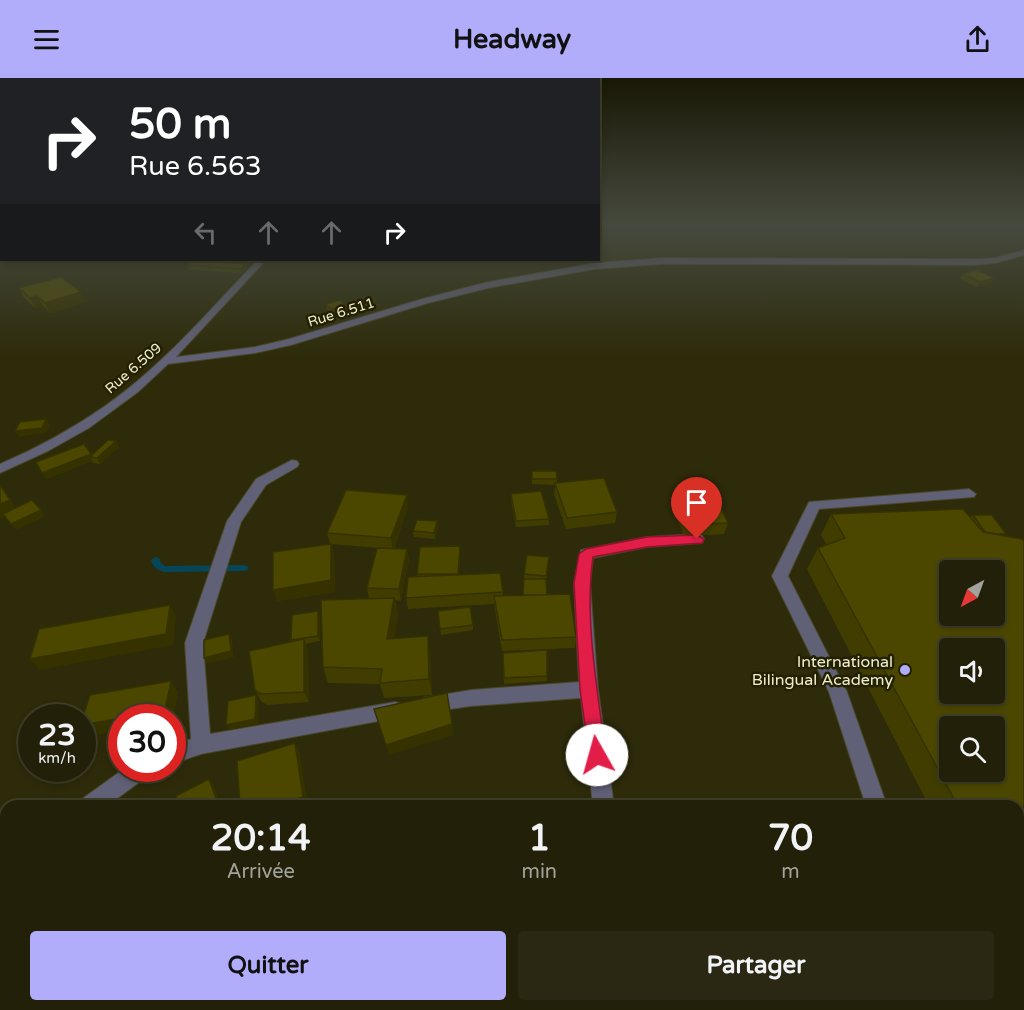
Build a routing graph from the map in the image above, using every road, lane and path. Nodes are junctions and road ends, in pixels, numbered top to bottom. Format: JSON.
{"nodes":[{"id":1,"x":254,"y":268,"type":"edge"},
{"id":2,"x":581,"y":268,"type":"edge"},
{"id":3,"x":166,"y":361,"type":"junction"},
{"id":4,"x":292,"y":464,"type":"dead end"},
{"id":5,"x":0,"y":470,"type":"edge"},
{"id":6,"x":969,"y":494,"type":"dead end"},
{"id":7,"x":697,"y":539,"type":"edge"},
{"id":8,"x":588,"y":689,"type":"junction"},
{"id":9,"x":201,"y":745,"type":"junction"},
{"id":10,"x":186,"y":750,"type":"edge"},
{"id":11,"x":122,"y":782,"type":"edge"},
{"id":12,"x":97,"y":800,"type":"edge"},
{"id":13,"x":603,"y":800,"type":"edge"},
{"id":14,"x":875,"y":800,"type":"edge"}],
"edges":[{"from":1,"to":3,"type":"street","name":"Rue 6.509"},
{"from":2,"to":3,"type":"street","name":"Rue 6.511"},
{"from":3,"to":5,"type":"street","name":"Rue 6.509"},
{"from":4,"to":9,"type":"street"},
{"from":6,"to":14,"type":"street"},
{"from":7,"to":8,"type":"street"},
{"from":8,"to":9,"type":"street"},
{"from":8,"to":13,"type":"street"},
{"from":9,"to":10,"type":"street"},
{"from":11,"to":12,"type":"street"}]}
